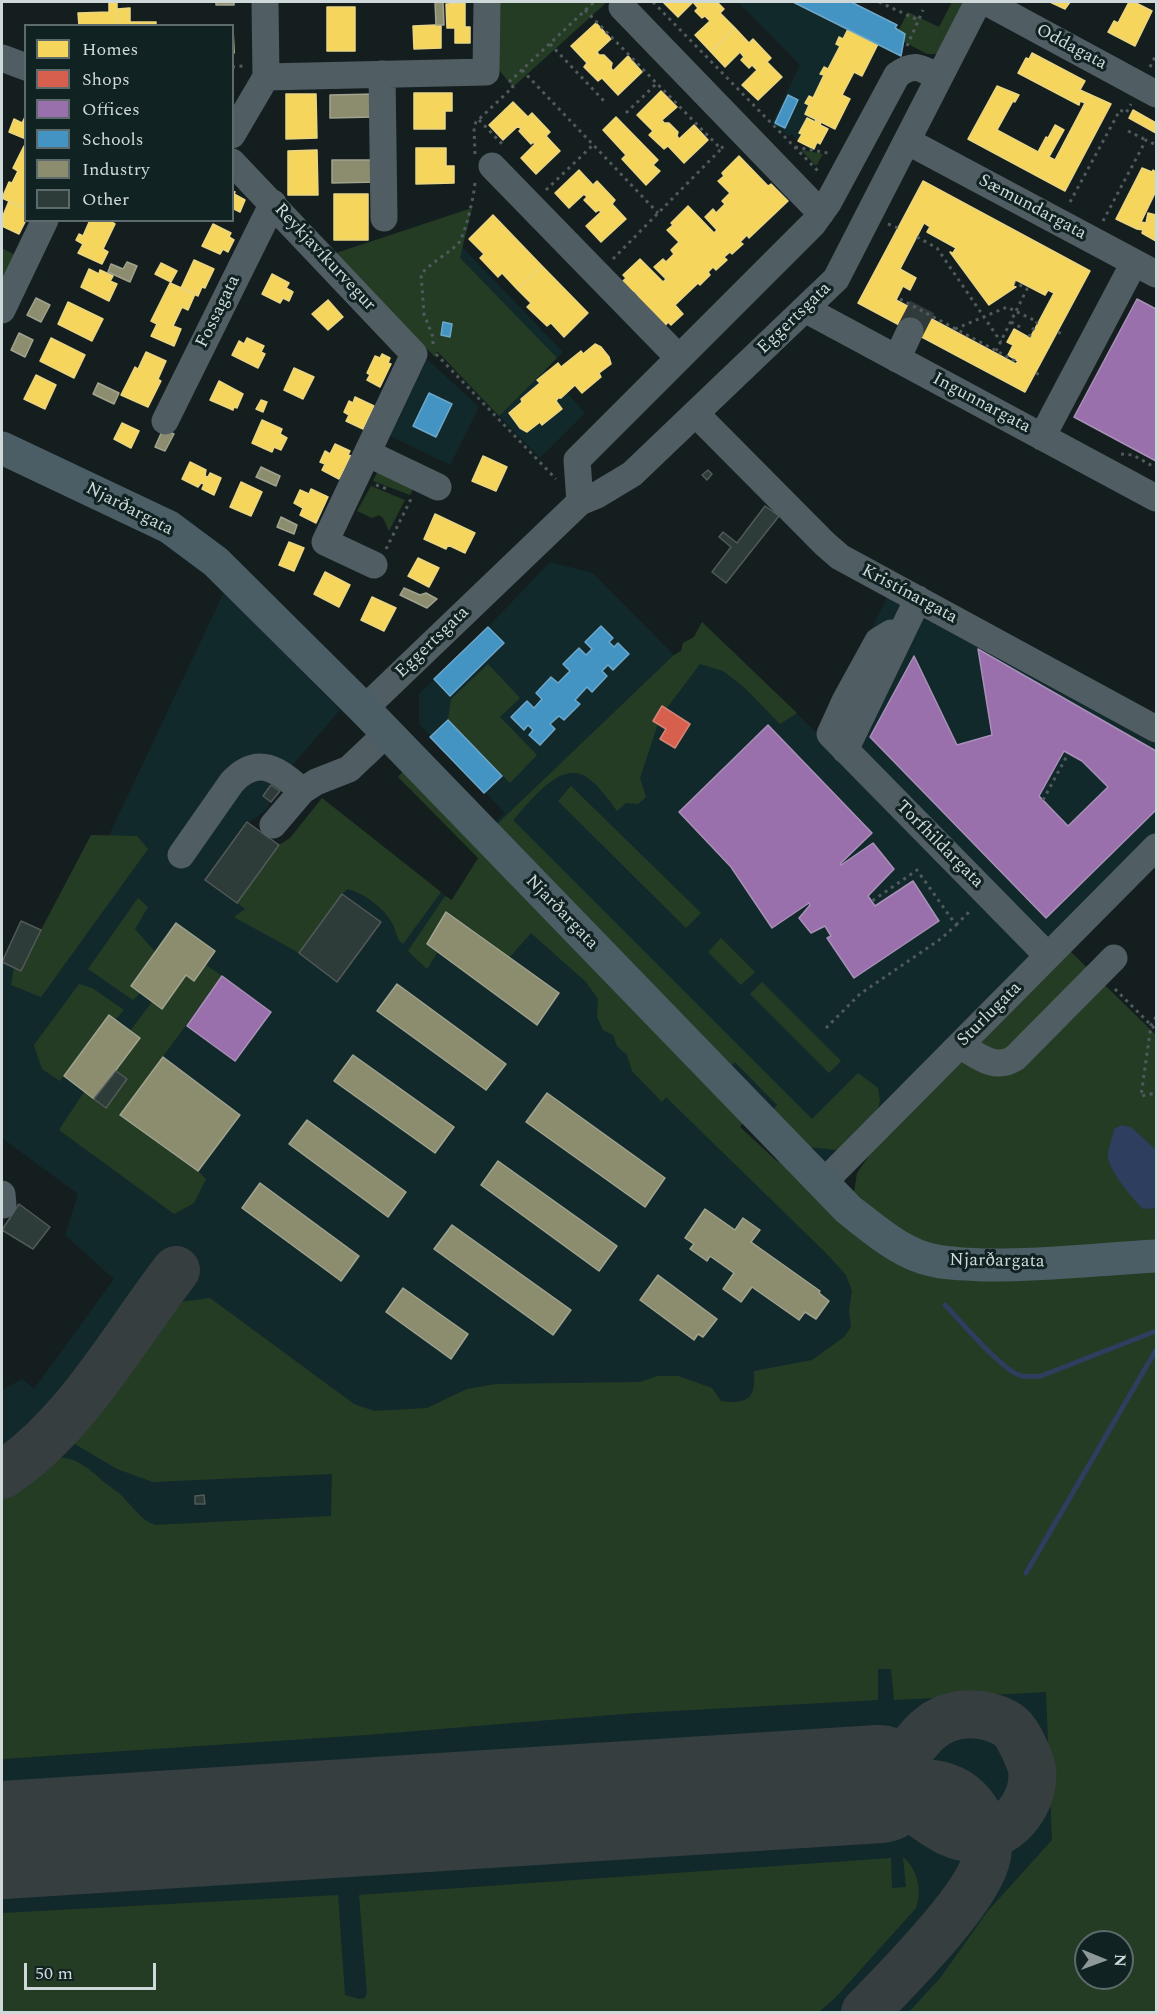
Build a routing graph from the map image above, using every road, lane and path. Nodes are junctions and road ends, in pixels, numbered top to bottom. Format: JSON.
{"nodes":[{"id":1,"x":265,"y":2,"type":"edge"},
{"id":2,"x":487,"y":2,"type":"edge"},
{"id":3,"x":594,"y":2,"type":"edge"},
{"id":4,"x":653,"y":2,"type":"edge"},
{"id":5,"x":879,"y":2,"type":"edge"},
{"id":6,"x":978,"y":2,"type":"edge"},
{"id":7,"x":986,"y":2,"type":"edge"},
{"id":8,"x":622,"y":8,"type":"dead end"},
{"id":9,"x":923,"y":10,"type":"dead end"},
{"id":10,"x":918,"y":20,"type":"junction"},
{"id":11,"x":550,"y":44,"type":"junction"},
{"id":12,"x":907,"y":46,"type":"dead end"},
{"id":13,"x":2,"y":58,"type":"edge"},
{"id":14,"x":486,"y":62,"type":"junction"},
{"id":15,"x":24,"y":67,"type":"edge"},
{"id":16,"x":522,"y":70,"type":"junction"},
{"id":17,"x":382,"y":74,"type":"junction"},
{"id":18,"x":266,"y":77,"type":"junction"},
{"id":19,"x":939,"y":77,"type":"junction"},
{"id":20,"x":509,"y":83,"type":"junction"},
{"id":21,"x":657,"y":83,"type":"dead end"},
{"id":22,"x":1156,"y":94,"type":"edge"},
{"id":23,"x":605,"y":102,"type":"dead end"},
{"id":24,"x":1131,"y":105,"type":"dead end"},
{"id":25,"x":626,"y":113,"type":"dead end"},
{"id":26,"x":1128,"y":131,"type":"dead end"},
{"id":27,"x":234,"y":132,"type":"edge"},
{"id":28,"x":1146,"y":140,"type":"junction"},
{"id":29,"x":907,"y":141,"type":"junction"},
{"id":30,"x":593,"y":145,"type":"junction"},
{"id":31,"x":1156,"y":145,"type":"edge"},
{"id":32,"x":794,"y":147,"type":"junction"},
{"id":33,"x":721,"y":149,"type":"dead end"},
{"id":34,"x":828,"y":153,"type":"dead end"},
{"id":35,"x":234,"y":164,"type":"edge"},
{"id":36,"x":481,"y":166,"type":"junction"},
{"id":37,"x":818,"y":171,"type":"dead end"},
{"id":38,"x":546,"y":190,"type":"dead end"},
{"id":39,"x":273,"y":203,"type":"junction"},
{"id":40,"x":658,"y":213,"type":"junction"},
{"id":41,"x":822,"y":213,"type":"junction"},
{"id":42,"x":384,"y":218,"type":"dead end"},
{"id":43,"x":1103,"y":221,"type":"dead end"},
{"id":44,"x":44,"y":222,"type":"edge"},
{"id":45,"x":1060,"y":223,"type":"junction"},
{"id":46,"x":917,"y":237,"type":"dead end"},
{"id":47,"x":1145,"y":268,"type":"edge"},
{"id":48,"x":598,"y":276,"type":"junction"},
{"id":49,"x":1014,"y":282,"type":"dead end"},
{"id":50,"x":900,"y":299,"type":"dead end"},
{"id":51,"x":805,"y":309,"type":"junction"},
{"id":52,"x":2,"y":310,"type":"edge"},
{"id":53,"x":1016,"y":311,"type":"junction"},
{"id":54,"x":985,"y":316,"type":"junction"},
{"id":55,"x":1011,"y":322,"type":"junction"},
{"id":56,"x":1020,"y":327,"type":"dead end"},
{"id":57,"x":955,"y":329,"type":"junction"},
{"id":58,"x":910,"y":331,"type":"tunnel mouth"},
{"id":59,"x":1029,"y":337,"type":"dead end"},
{"id":60,"x":1001,"y":342,"type":"junction"},
{"id":61,"x":1107,"y":348,"type":"dead end"},
{"id":62,"x":996,"y":351,"type":"junction"},
{"id":63,"x":679,"y":358,"type":"junction"},
{"id":64,"x":897,"y":358,"type":"junction"},
{"id":65,"x":1016,"y":361,"type":"dead end"},
{"id":66,"x":696,"y":414,"type":"junction"},
{"id":67,"x":165,"y":421,"type":"dead end"},
{"id":68,"x":1049,"y":440,"type":"junction"},
{"id":69,"x":2,"y":448,"type":"edge"},
{"id":70,"x":367,"y":453,"type":"junction"},
{"id":71,"x":355,"y":477,"type":"junction"},
{"id":72,"x":438,"y":487,"type":"joint"},
{"id":73,"x":570,"y":493,"type":"junction"},
{"id":74,"x":400,"y":494,"type":"dead end"},
{"id":75,"x":1156,"y":498,"type":"edge"},
{"id":76,"x":374,"y":565,"type":"joint"},
{"id":77,"x":918,"y":599,"type":"junction"},
{"id":78,"x":891,"y":633,"type":"dead end"},
{"id":79,"x":364,"y":709,"type":"junction"},
{"id":80,"x":1156,"y":729,"type":"edge"},
{"id":81,"x":387,"y":733,"type":"junction"},
{"id":82,"x":838,"y":742,"type":"junction"},
{"id":83,"x":1068,"y":754,"type":"dead end"},
{"id":84,"x":302,"y":791,"type":"junction"},
{"id":85,"x":1043,"y":800,"type":"dead end"},
{"id":86,"x":273,"y":825,"type":"dead end"},
{"id":87,"x":1156,"y":847,"type":"edge"},
{"id":88,"x":181,"y":855,"type":"dead end"},
{"id":89,"x":872,"y":901,"type":"dead end"},
{"id":90,"x":1048,"y":956,"type":"junction"},
{"id":91,"x":1114,"y":958,"type":"dead end"},
{"id":92,"x":1156,"y":1017,"type":"edge"},
{"id":93,"x":826,"y":1028,"type":"dead end"},
{"id":94,"x":960,"y":1045,"type":"junction"},
{"id":95,"x":1156,"y":1094,"type":"edge"},
{"id":96,"x":823,"y":1183,"type":"junction"},
{"id":97,"x":1156,"y":1256,"type":"edge"}],
"edges":[{"from":1,"to":18,"type":"street"},
{"from":2,"to":14,"type":"street"},
{"from":3,"to":11,"type":"path"},
{"from":4,"to":32,"type":"path"},
{"from":5,"to":10,"type":"path"},
{"from":6,"to":19,"type":"street","name":"Eggertsgata"},
{"from":7,"to":22,"type":"street","name":"Oddagata"},
{"from":8,"to":41,"type":"street"},
{"from":9,"to":10,"type":"path"},
{"from":10,"to":12,"type":"path"},
{"from":11,"to":16,"type":"path"},
{"from":11,"to":23,"type":"path"},
{"from":13,"to":15,"type":"street"},
{"from":14,"to":17,"type":"street"},
{"from":14,"to":20,"type":"path"},
{"from":16,"to":20,"type":"path"},
{"from":16,"to":30,"type":"path"},
{"from":17,"to":18,"type":"street"},
{"from":17,"to":42,"type":"street"},
{"from":18,"to":27,"type":"street"},
{"from":19,"to":29,"type":"street","name":"Eggertsgata"},
{"from":19,"to":41,"type":"street"},
{"from":20,"to":36,"type":"path"},
{"from":21,"to":25,"type":"path"},
{"from":24,"to":45,"type":"path"},
{"from":26,"to":28,"type":"path"},
{"from":28,"to":31,"type":"path"},
{"from":28,"to":43,"type":"path"},
{"from":29,"to":45,"type":"street","name":"Sæmundargata"},
{"from":29,"to":51,"type":"street","name":"Eggertsgata"},
{"from":30,"to":38,"type":"path"},
{"from":30,"to":40,"type":"path"},
{"from":32,"to":34,"type":"path"},
{"from":32,"to":37,"type":"path"},
{"from":33,"to":40,"type":"path"},
{"from":35,"to":39,"type":"street","name":"Reykjavíkurvegur"},
{"from":36,"to":48,"type":"street"},
{"from":36,"to":73,"type":"path"},
{"from":39,"to":67,"type":"street","name":"Fossagata"},
{"from":39,"to":70,"type":"street","name":"Reykjavíkurvegur"},
{"from":40,"to":48,"type":"path"},
{"from":41,"to":63,"type":"street"},
{"from":44,"to":52,"type":"street"},
{"from":45,"to":47,"type":"street","name":"Sæmundargata"},
{"from":46,"to":54,"type":"path"},
{"from":47,"to":68,"type":"street"},
{"from":48,"to":63,"type":"street"},
{"from":49,"to":53,"type":"path"},
{"from":50,"to":57,"type":"path"},
{"from":51,"to":64,"type":"street","name":"Ingunnargata"},
{"from":51,"to":66,"type":"street","name":"Eggertsgata"},
{"from":53,"to":54,"type":"path"},
{"from":53,"to":55,"type":"path"},
{"from":53,"to":59,"type":"path"},
{"from":54,"to":57,"type":"path"},
{"from":54,"to":60,"type":"path"},
{"from":55,"to":56,"type":"path"},
{"from":55,"to":60,"type":"path"},
{"from":57,"to":62,"type":"path"},
{"from":58,"to":64,"type":"street"},
{"from":60,"to":62,"type":"path"},
{"from":61,"to":68,"type":"street"},
{"from":62,"to":65,"type":"path"},
{"from":63,"to":73,"type":"street"},
{"from":64,"to":68,"type":"street","name":"Ingunnargata"},
{"from":66,"to":73,"type":"street","name":"Eggertsgata"},
{"from":66,"to":77,"type":"street","name":"Kristínargata"},
{"from":68,"to":75,"type":"street","name":"Ingunnargata"},
{"from":69,"to":79,"type":"main road","name":"Njarðargata"},
{"from":70,"to":71,"type":"street"},
{"from":70,"to":72,"type":"street"},
{"from":71,"to":74,"type":"path"},
{"from":71,"to":76,"type":"street"},
{"from":72,"to":76,"type":"path"},
{"from":73,"to":79,"type":"street","name":"Eggertsgata"},
{"from":77,"to":80,"type":"street","name":"Kristínargata"},
{"from":77,"to":82,"type":"street"},
{"from":78,"to":82,"type":"street"},
{"from":79,"to":81,"type":"main road","name":"Njarðargata"},
{"from":81,"to":84,"type":"street"},
{"from":81,"to":96,"type":"main road","name":"Njarðargata"},
{"from":82,"to":90,"type":"street","name":"Torfhildargata"},
{"from":83,"to":85,"type":"path"},
{"from":84,"to":86,"type":"street"},
{"from":84,"to":88,"type":"street"},
{"from":87,"to":90,"type":"street","name":"Sturlugata"},
{"from":89,"to":93,"type":"path"},
{"from":90,"to":94,"type":"street","name":"Sturlugata"},
{"from":91,"to":94,"type":"street"},
{"from":92,"to":95,"type":"path"},
{"from":94,"to":96,"type":"street","name":"Sturlugata"},
{"from":96,"to":97,"type":"main road","name":"Njarðargata"}]}
